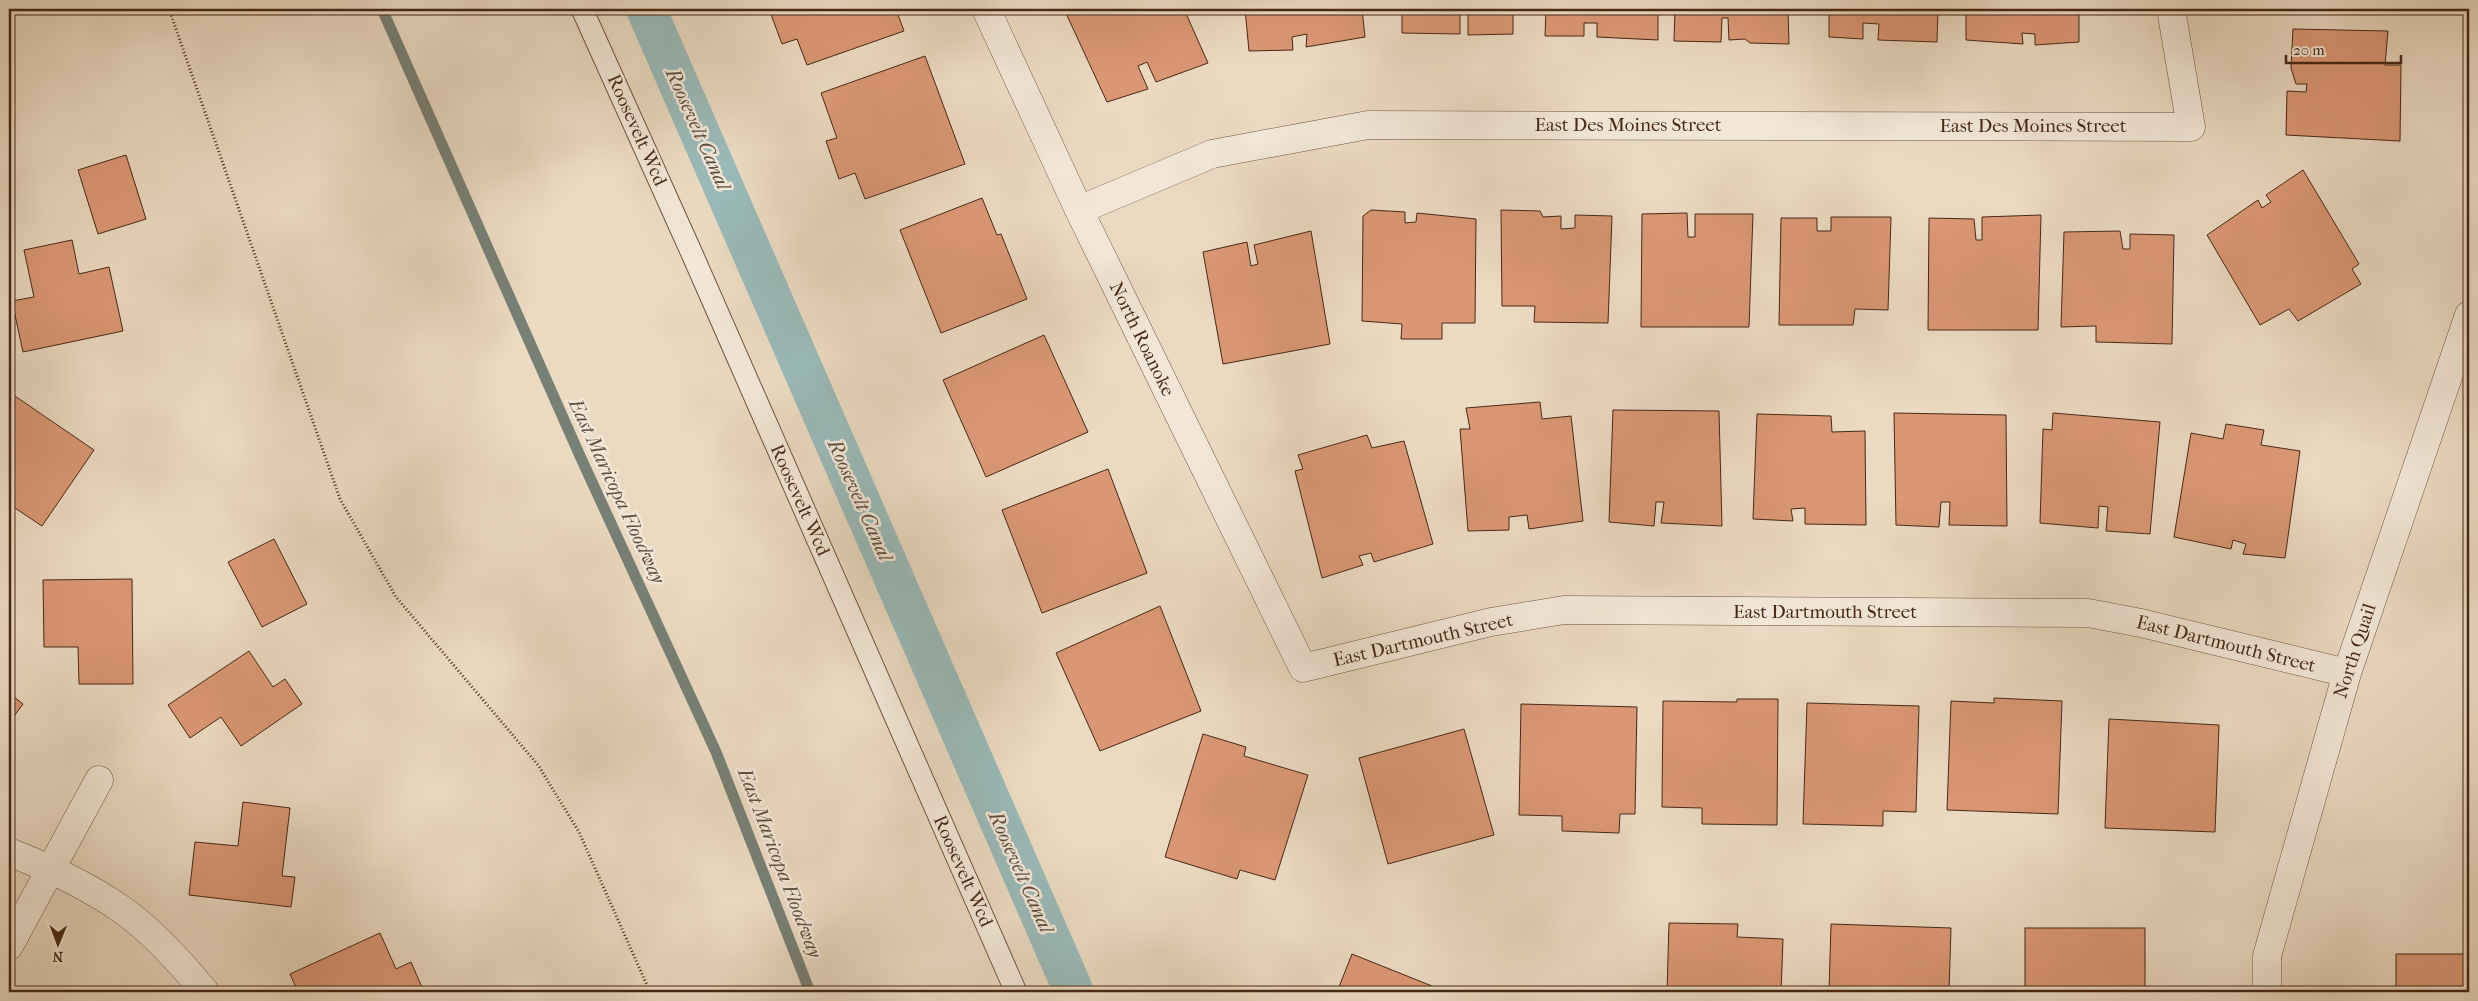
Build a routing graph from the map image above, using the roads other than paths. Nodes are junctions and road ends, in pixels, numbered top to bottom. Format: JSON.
{"nodes":[{"id":1,"x":582,"y":9,"type":"edge"},
{"id":2,"x":986,"y":9,"type":"edge"},
{"id":3,"x":2170,"y":9,"type":"edge"},
{"id":4,"x":1079,"y":210,"type":"junction"},
{"id":5,"x":2469,"y":315,"type":"edge"},
{"id":6,"x":1302,"y":668,"type":"joint"},
{"id":7,"x":2347,"y":673,"type":"junction"},
{"id":8,"x":99,"y":780,"type":"dead end"},
{"id":9,"x":9,"y":852,"type":"edge"},
{"id":10,"x":50,"y":868,"type":"junction"},
{"id":11,"x":9,"y":946,"type":"edge"},
{"id":12,"x":206,"y":992,"type":"edge"},
{"id":13,"x":1016,"y":992,"type":"edge"},
{"id":14,"x":2267,"y":992,"type":"edge"}],
"edges":[{"from":1,"to":13,"type":"lane","name":"Roosevelt Wcd"},
{"from":2,"to":4,"type":"street","name":"North Roanoke"},
{"from":3,"to":4,"type":"street","name":"East Des Moines Street"},
{"from":4,"to":6,"type":"street","name":"North Roanoke"},
{"from":5,"to":7,"type":"street","name":"North Quail"},
{"from":6,"to":7,"type":"street","name":"East Dartmouth Street"},
{"from":7,"to":14,"type":"street","name":"North Quail"},
{"from":8,"to":10,"type":"street"},
{"from":9,"to":10,"type":"street"},
{"from":10,"to":11,"type":"street"},
{"from":10,"to":12,"type":"street"}]}
